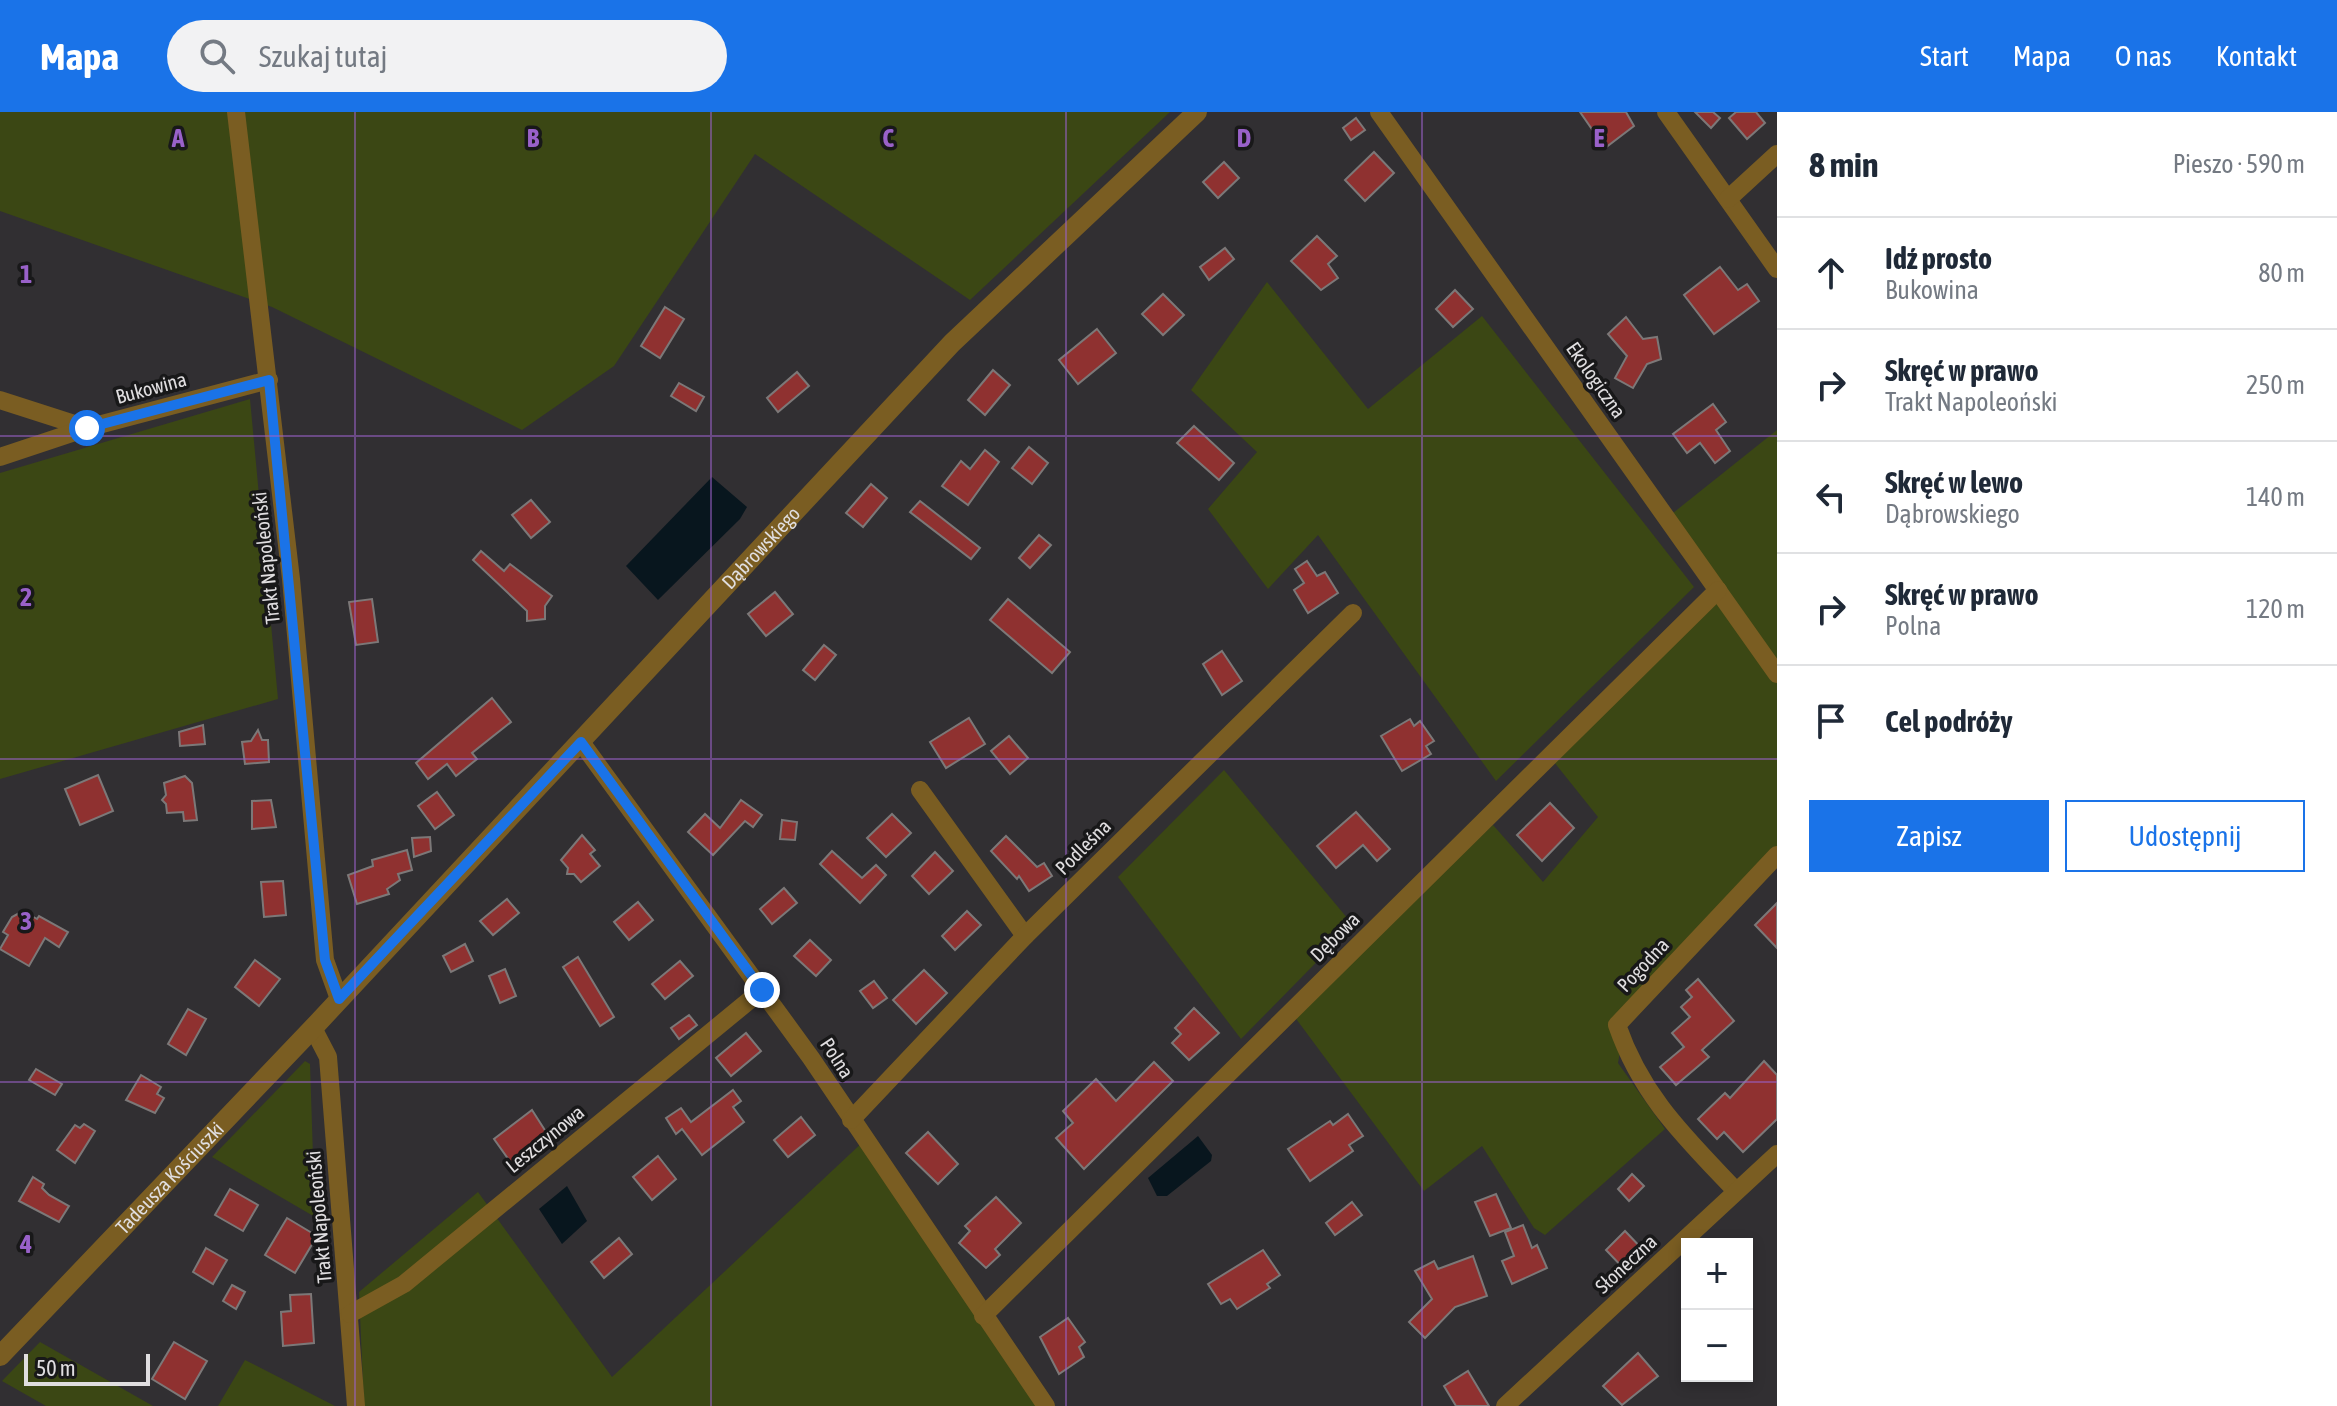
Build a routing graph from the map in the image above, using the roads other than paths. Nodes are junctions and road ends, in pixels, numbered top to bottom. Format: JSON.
{"nodes":[{"id":1,"x":236,"y":112,"type":"edge"},
{"id":2,"x":1197,"y":112,"type":"edge"},
{"id":3,"x":1379,"y":112,"type":"edge"},
{"id":4,"x":1666,"y":112,"type":"edge"},
{"id":5,"x":1777,"y":154,"type":"edge"},
{"id":6,"x":1728,"y":199,"type":"junction"},
{"id":7,"x":1777,"y":269,"type":"edge"},
{"id":8,"x":269,"y":380,"type":"junction"},
{"id":9,"x":0,"y":400,"type":"edge"},
{"id":10,"x":87,"y":428,"type":"junction"},
{"id":11,"x":0,"y":457,"type":"edge"},
{"id":12,"x":1718,"y":590,"type":"junction"},
{"id":13,"x":1353,"y":613,"type":"dead end"},
{"id":14,"x":1777,"y":674,"type":"edge"},
{"id":15,"x":581,"y":742,"type":"junction"},
{"id":16,"x":920,"y":790,"type":"dead end"},
{"id":17,"x":1777,"y":855,"type":"edge"},
{"id":18,"x":1025,"y":936,"type":"junction"},
{"id":19,"x":762,"y":990,"type":"junction"},
{"id":20,"x":339,"y":999,"type":"junction"},
{"id":21,"x":313,"y":1028,"type":"junction"},
{"id":22,"x":851,"y":1120,"type":"junction"},
{"id":23,"x":1777,"y":1154,"type":"edge"},
{"id":24,"x":1736,"y":1191,"type":"junction"},
{"id":25,"x":350,"y":1314,"type":"junction"},
{"id":26,"x":983,"y":1316,"type":"junction"},
{"id":27,"x":0,"y":1356,"type":"edge"},
{"id":28,"x":356,"y":1406,"type":"edge"},
{"id":29,"x":1046,"y":1406,"type":"edge"},
{"id":30,"x":1505,"y":1406,"type":"edge"}],
"edges":[{"from":1,"to":8,"type":"street","name":"Trakt Napoleoński"},
{"from":2,"to":15,"type":"street","name":"Dąbrowskiego"},
{"from":3,"to":12,"type":"street","name":"Ekologiczna"},
{"from":4,"to":6,"type":"street"},
{"from":5,"to":6,"type":"street"},
{"from":6,"to":7,"type":"street"},
{"from":8,"to":10,"type":"street","name":"Bukowina"},
{"from":8,"to":20,"type":"street","name":"Trakt Napoleoński"},
{"from":9,"to":10,"type":"street"},
{"from":10,"to":11,"type":"street","name":"Bukowina"},
{"from":12,"to":14,"type":"street","name":"Ekologiczna"},
{"from":12,"to":26,"type":"street","name":"Dębowa"},
{"from":13,"to":18,"type":"street","name":"Podleśna"},
{"from":15,"to":19,"type":"street","name":"Polna"},
{"from":15,"to":20,"type":"street","name":"Dąbrowskiego"},
{"from":16,"to":18,"type":"street"},
{"from":17,"to":24,"type":"street","name":"Pogodna"},
{"from":18,"to":22,"type":"street","name":"Podleśna"},
{"from":19,"to":22,"type":"street","name":"Polna"},
{"from":19,"to":25,"type":"street","name":"Leszczynowa"},
{"from":20,"to":21,"type":"street","name":"Tadeusza Kościuszki"},
{"from":21,"to":25,"type":"street","name":"Trakt Napoleoński"},
{"from":21,"to":27,"type":"street","name":"Tadeusza Kościuszki"},
{"from":22,"to":26,"type":"street","name":"Polna"},
{"from":23,"to":24,"type":"street","name":"Słoneczna"},
{"from":24,"to":30,"type":"street","name":"Słoneczna"},
{"from":25,"to":28,"type":"street","name":"Trakt Napoleoński"},
{"from":26,"to":29,"type":"street","name":"Polna"}]}
